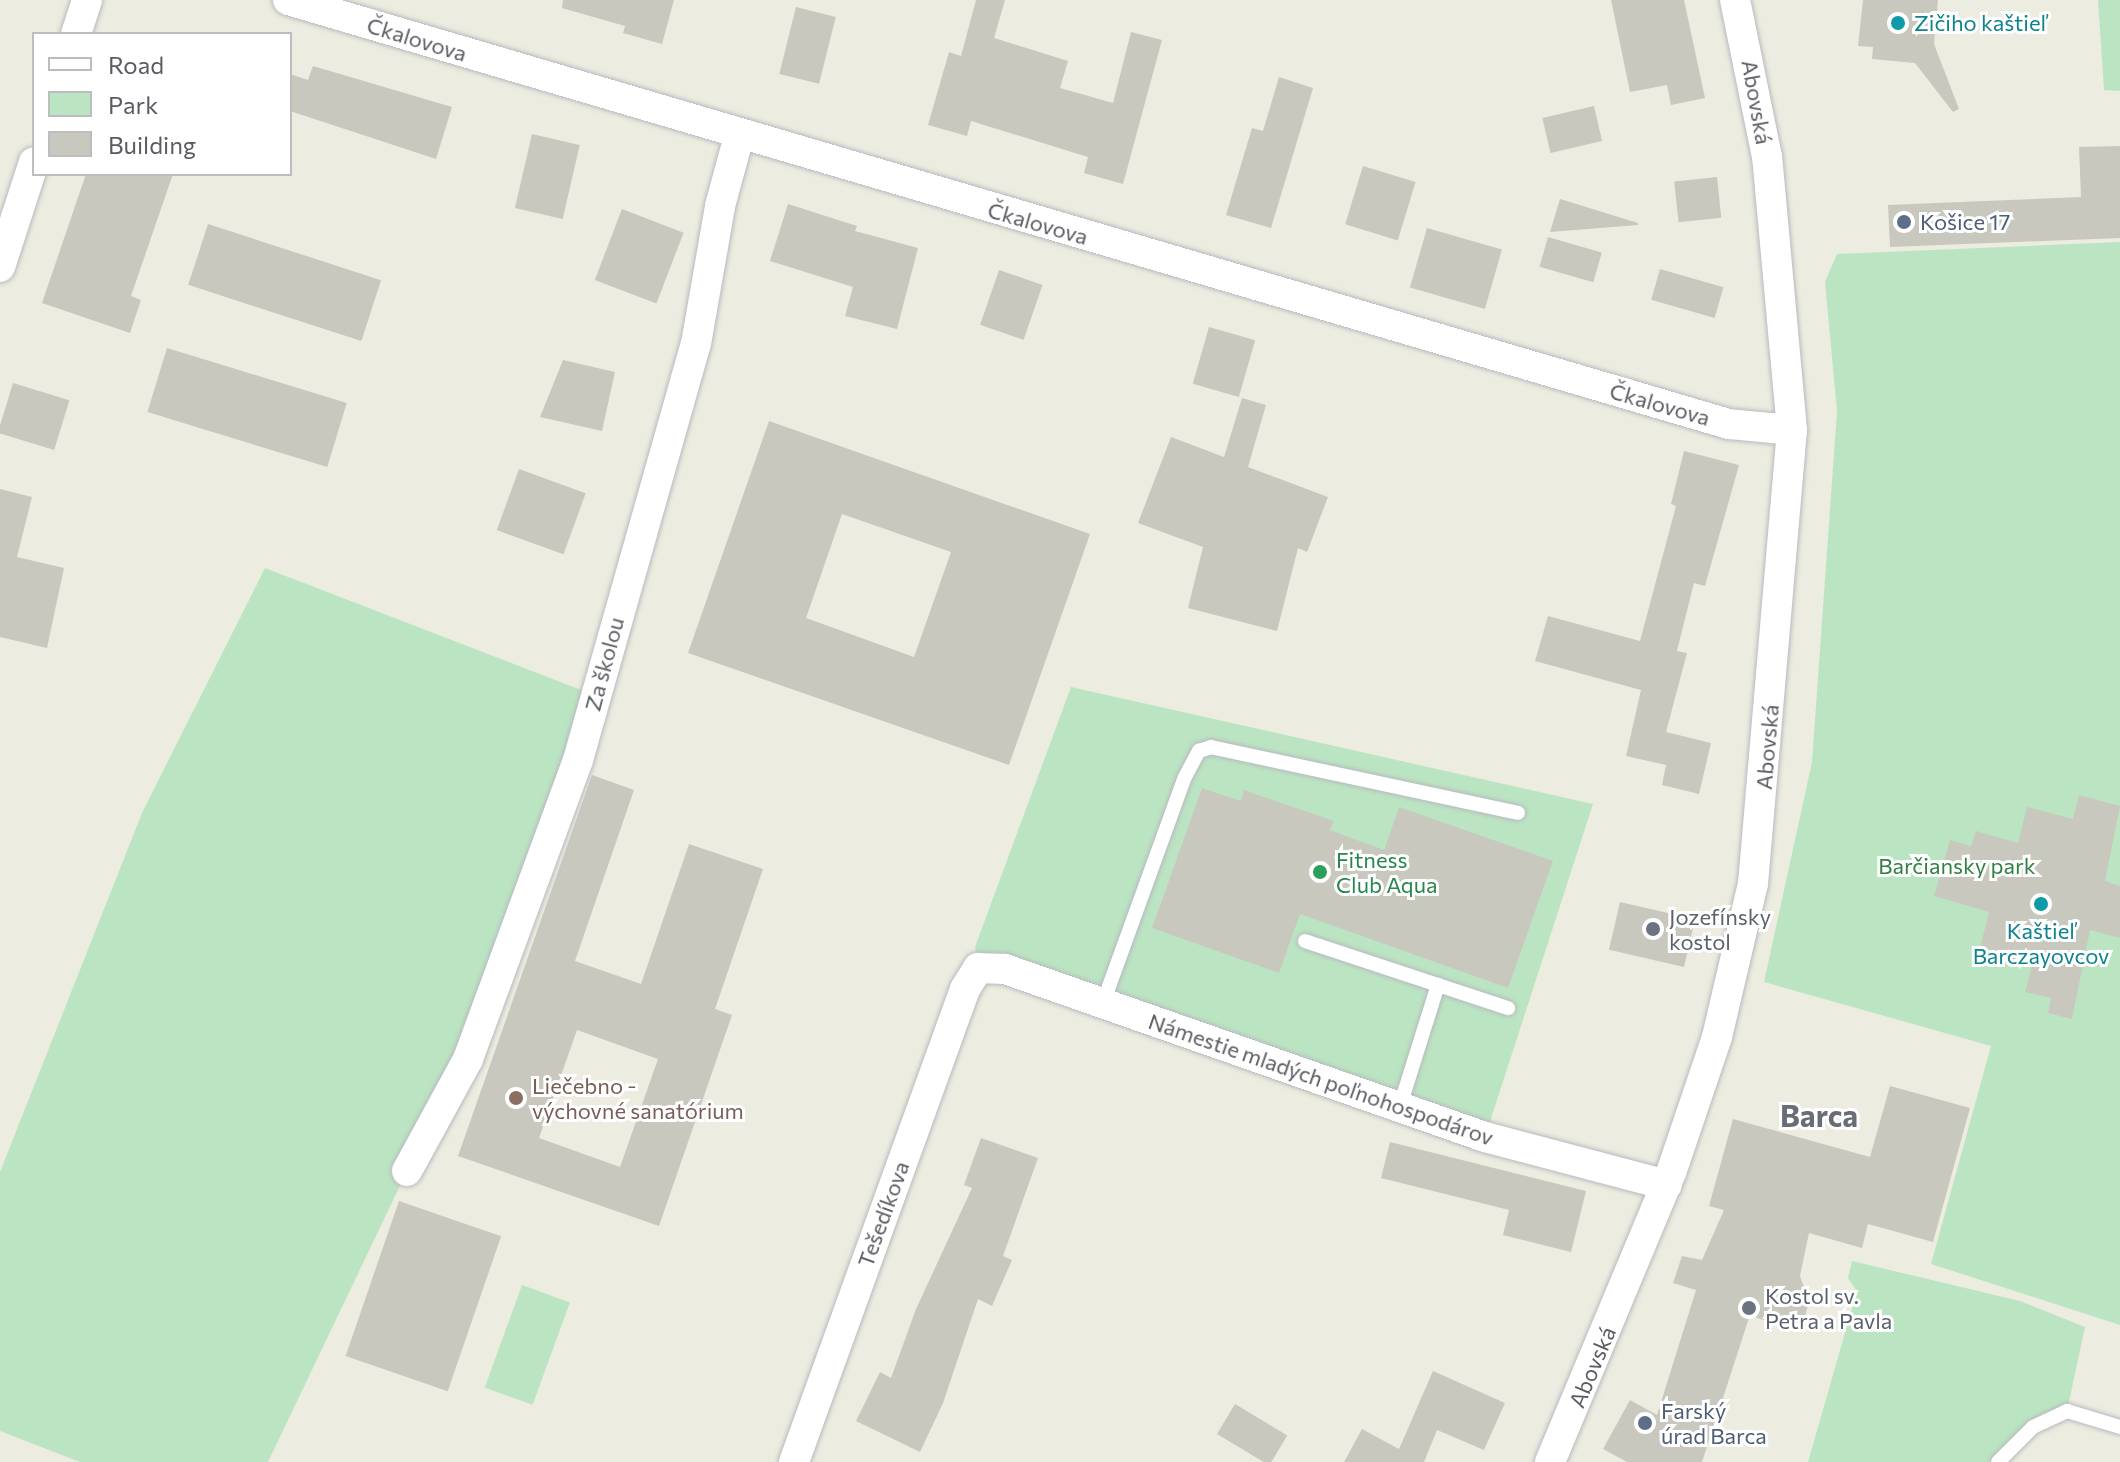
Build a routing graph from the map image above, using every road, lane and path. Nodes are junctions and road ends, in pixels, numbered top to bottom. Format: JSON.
{"nodes":[{"id":1,"x":87,"y":0,"type":"edge"},
{"id":2,"x":288,"y":0,"type":"edge"},
{"id":3,"x":1735,"y":0,"type":"edge"},
{"id":4,"x":77,"y":32,"type":"edge"},
{"id":5,"x":739,"y":136,"type":"junction"},
{"id":6,"x":32,"y":168,"type":"edge"},
{"id":7,"x":0,"y":267,"type":"edge"},
{"id":8,"x":1792,"y":430,"type":"junction"},
{"id":9,"x":1518,"y":813,"type":"dead end"},
{"id":10,"x":1305,"y":941,"type":"dead end"},
{"id":11,"x":978,"y":968,"type":"joint"},
{"id":12,"x":1438,"y":985,"type":"junction"},
{"id":13,"x":1103,"y":1003,"type":"junction"},
{"id":14,"x":1508,"y":1008,"type":"dead end"},
{"id":15,"x":1400,"y":1106,"type":"junction"},
{"id":16,"x":407,"y":1171,"type":"dead end"},
{"id":17,"x":1667,"y":1185,"type":"junction"},
{"id":18,"x":2120,"y":1427,"type":"edge"},
{"id":19,"x":794,"y":1462,"type":"edge"},
{"id":20,"x":1550,"y":1462,"type":"edge"},
{"id":21,"x":1998,"y":1462,"type":"edge"}],
"edges":[{"from":1,"to":4,"type":"street"},
{"from":2,"to":5,"type":"street","name":"Čkalovova"},
{"from":3,"to":8,"type":"street","name":"Abovská"},
{"from":5,"to":8,"type":"street","name":"Čkalovova"},
{"from":5,"to":16,"type":"street","name":"Za školou"},
{"from":6,"to":7,"type":"street"},
{"from":8,"to":17,"type":"street","name":"Abovská"},
{"from":9,"to":13,"type":"lane"},
{"from":10,"to":12,"type":"lane"},
{"from":11,"to":13,"type":"street","name":"Námestie mladých poľnohospodárov"},
{"from":11,"to":19,"type":"street","name":"Tešedíkova"},
{"from":12,"to":14,"type":"lane"},
{"from":12,"to":15,"type":"lane"},
{"from":13,"to":15,"type":"street","name":"Námestie mladých poľnohospodárov"},
{"from":15,"to":17,"type":"street","name":"Námestie mladých poľnohospodárov"},
{"from":17,"to":20,"type":"street","name":"Abovská"},
{"from":18,"to":21,"type":"lane"}]}
